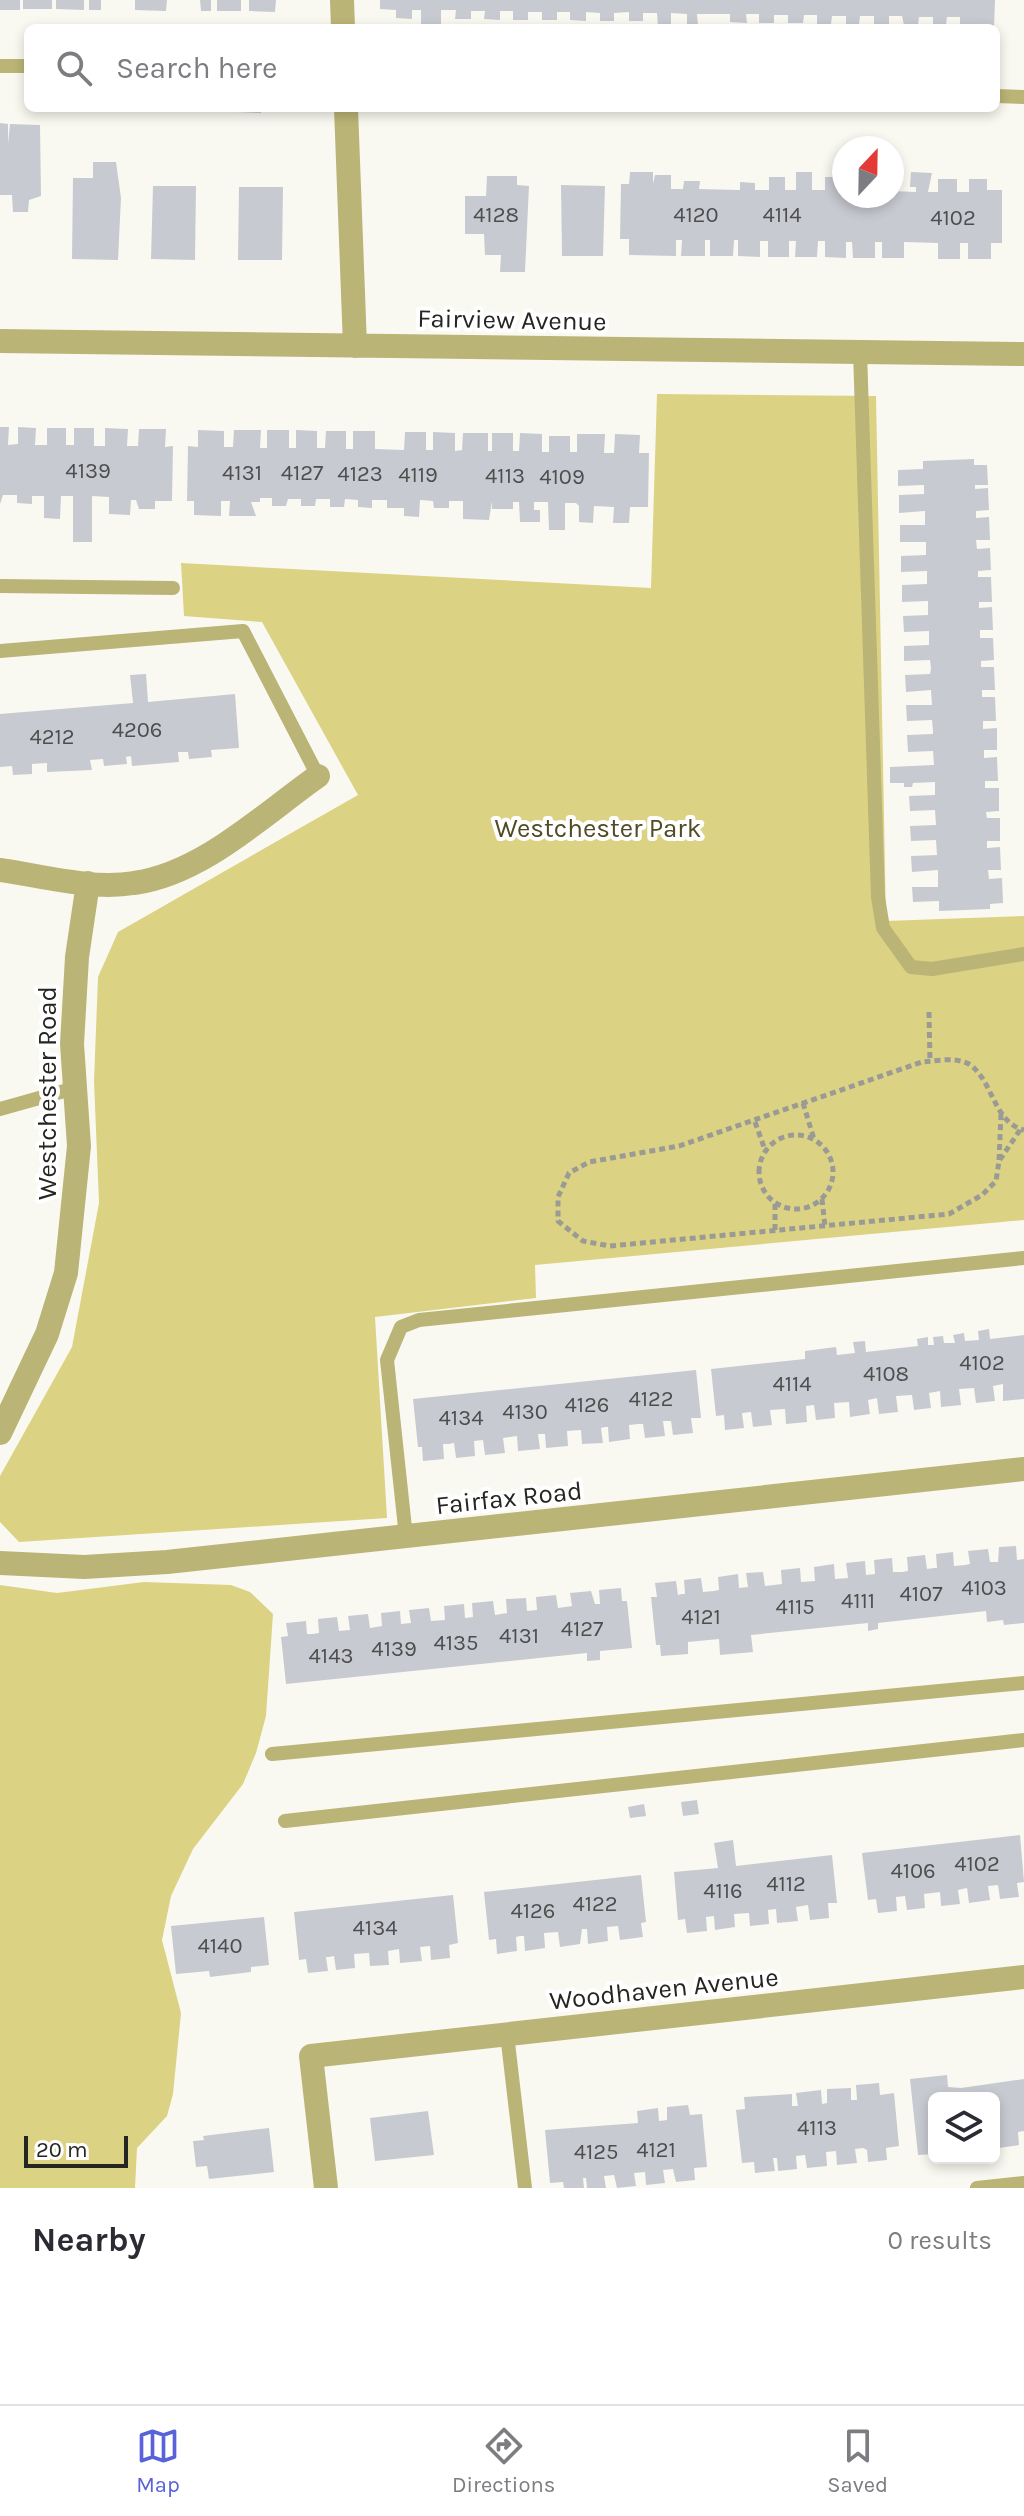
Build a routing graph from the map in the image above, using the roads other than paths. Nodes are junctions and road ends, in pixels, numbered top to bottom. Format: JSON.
{"nodes":[{"id":1,"x":342,"y":0,"type":"edge"},
{"id":2,"x":343,"y":24,"type":"edge"},
{"id":3,"x":0,"y":66,"type":"edge"},
{"id":4,"x":24,"y":66,"type":"edge"},
{"id":5,"x":1000,"y":96,"type":"edge"},
{"id":6,"x":1024,"y":97,"type":"edge"},
{"id":7,"x":346,"y":112,"type":"edge"},
{"id":8,"x":0,"y":341,"type":"edge"},
{"id":9,"x":355,"y":346,"type":"junction"},
{"id":10,"x":860,"y":352,"type":"junction"},
{"id":11,"x":1024,"y":354,"type":"edge"},
{"id":12,"x":0,"y":586,"type":"edge"},
{"id":13,"x":173,"y":588,"type":"dead end"},
{"id":14,"x":0,"y":651,"type":"edge"},
{"id":15,"x":318,"y":776,"type":"joint"},
{"id":16,"x":0,"y":870,"type":"edge"},
{"id":17,"x":88,"y":883,"type":"junction"},
{"id":18,"x":1024,"y":954,"type":"edge"},
{"id":19,"x":75,"y":1088,"type":"junction"},
{"id":20,"x":0,"y":1109,"type":"edge"},
{"id":21,"x":1024,"y":1258,"type":"edge"},
{"id":22,"x":0,"y":1433,"type":"edge"},
{"id":23,"x":1024,"y":1469,"type":"edge"},
{"id":24,"x":406,"y":1537,"type":"junction"},
{"id":25,"x":0,"y":1563,"type":"edge"},
{"id":26,"x":1024,"y":1683,"type":"edge"},
{"id":27,"x":1024,"y":1740,"type":"edge"},
{"id":28,"x":272,"y":1754,"type":"dead end"},
{"id":29,"x":285,"y":1821,"type":"dead end"},
{"id":30,"x":1024,"y":1977,"type":"edge"},
{"id":31,"x":507,"y":2034,"type":"junction"},
{"id":32,"x":1024,"y":2183,"type":"edge"},
{"id":33,"x":326,"y":2188,"type":"edge"},
{"id":34,"x":525,"y":2188,"type":"edge"},
{"id":35,"x":977,"y":2188,"type":"edge"}],
"edges":[{"from":1,"to":2,"type":"street"},
{"from":3,"to":4,"type":"lane"},
{"from":5,"to":6,"type":"lane"},
{"from":7,"to":9,"type":"street"},
{"from":8,"to":9,"type":"street","name":"Fairview Avenue"},
{"from":9,"to":10,"type":"street","name":"Fairview Avenue"},
{"from":10,"to":11,"type":"street","name":"Fairview Avenue"},
{"from":10,"to":18,"type":"lane"},
{"from":12,"to":13,"type":"lane"},
{"from":14,"to":15,"type":"lane"},
{"from":15,"to":17,"type":"street"},
{"from":16,"to":17,"type":"street"},
{"from":17,"to":19,"type":"street","name":"Westchester Road"},
{"from":19,"to":20,"type":"lane"},
{"from":19,"to":22,"type":"street","name":"Westchester Road"},
{"from":21,"to":24,"type":"lane"},
{"from":23,"to":24,"type":"street","name":"Fairfax Road"},
{"from":24,"to":25,"type":"street","name":"Fairfax Road"},
{"from":26,"to":28,"type":"lane"},
{"from":27,"to":29,"type":"lane"},
{"from":30,"to":31,"type":"street","name":"Woodhaven Avenue"},
{"from":31,"to":33,"type":"street","name":"Woodhaven Avenue"},
{"from":31,"to":34,"type":"lane"},
{"from":32,"to":35,"type":"lane"}]}
